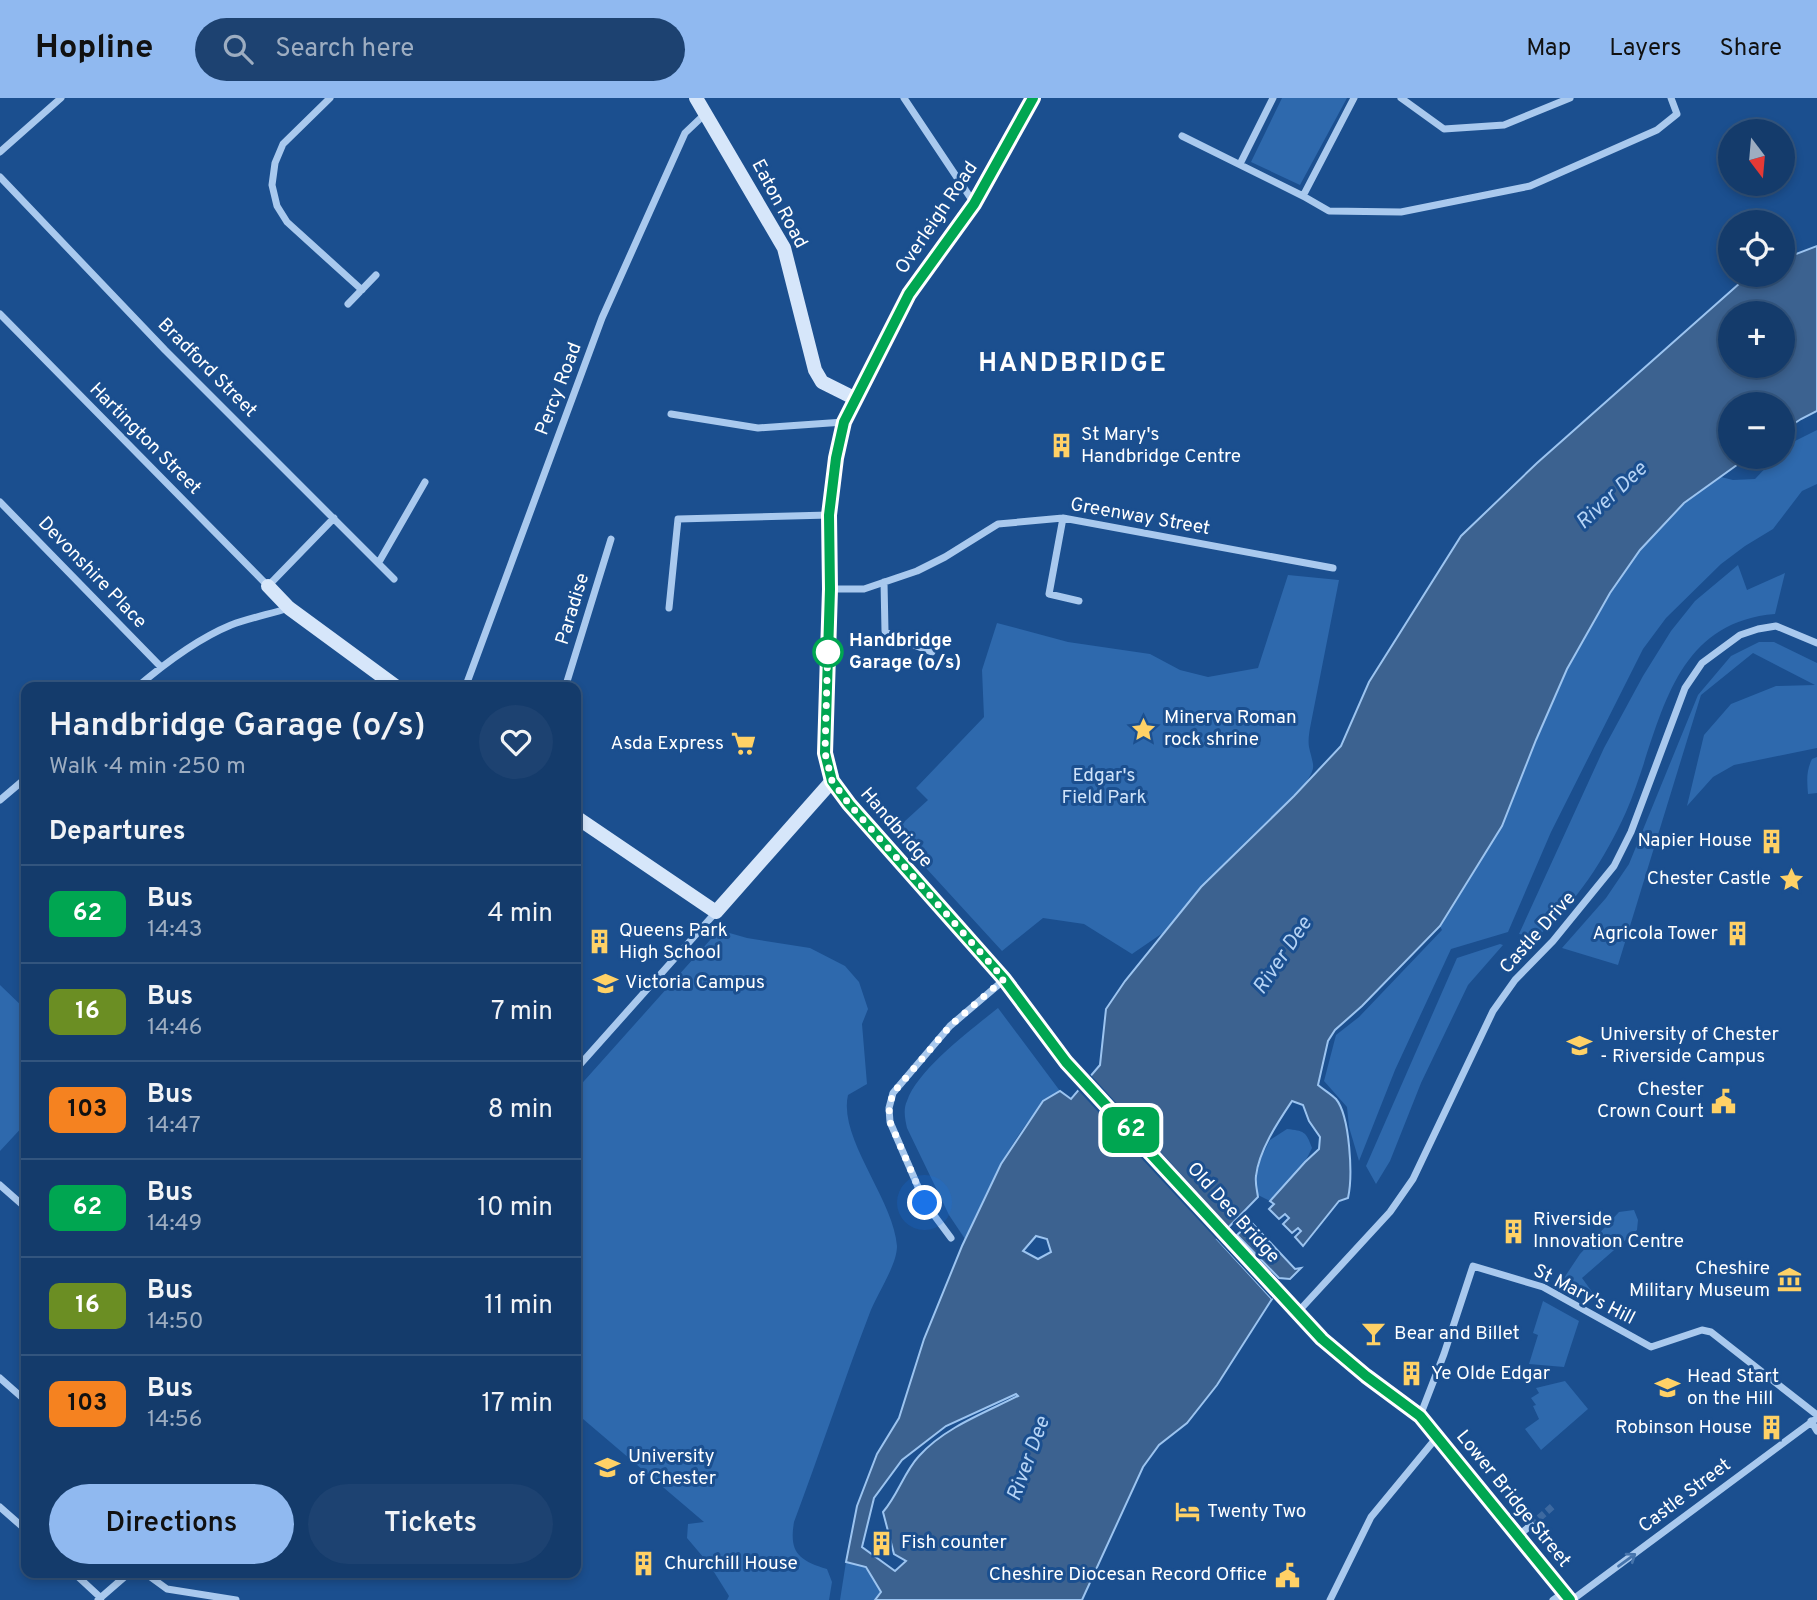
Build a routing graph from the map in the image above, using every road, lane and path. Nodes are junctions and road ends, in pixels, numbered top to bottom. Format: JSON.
{"nodes":[{"id":1,"x":61,"y":98,"type":"edge"},
{"id":2,"x":330,"y":98,"type":"edge"},
{"id":3,"x":696,"y":98,"type":"edge"},
{"id":4,"x":904,"y":98,"type":"edge"},
{"id":5,"x":1033,"y":98,"type":"edge"},
{"id":6,"x":1273,"y":98,"type":"edge"},
{"id":7,"x":1354,"y":98,"type":"edge"},
{"id":8,"x":1401,"y":98,"type":"edge"},
{"id":9,"x":1570,"y":98,"type":"edge"},
{"id":10,"x":1671,"y":98,"type":"edge"},
{"id":11,"x":706,"y":113,"type":"junction"},
{"id":12,"x":1182,"y":136,"type":"dead end"},
{"id":13,"x":0,"y":152,"type":"edge"},
{"id":14,"x":1240,"y":164,"type":"junction"},
{"id":15,"x":0,"y":177,"type":"edge"},
{"id":16,"x":1303,"y":196,"type":"junction"},
{"id":17,"x":974,"y":204,"type":"junction"},
{"id":18,"x":376,"y":275,"type":"dead end"},
{"id":19,"x":362,"y":290,"type":"junction"},
{"id":20,"x":348,"y":304,"type":"dead end"},
{"id":21,"x":0,"y":314,"type":"edge"},
{"id":22,"x":855,"y":398,"type":"junction"},
{"id":23,"x":671,"y":414,"type":"dead end"},
{"id":24,"x":844,"y":422,"type":"junction"},
{"id":25,"x":425,"y":482,"type":"dead end"},
{"id":26,"x":0,"y":502,"type":"edge"},
{"id":27,"x":829,"y":515,"type":"junction"},
{"id":28,"x":334,"y":518,"type":"junction"},
{"id":29,"x":1063,"y":518,"type":"junction"},
{"id":30,"x":611,"y":539,"type":"dead end"},
{"id":31,"x":379,"y":562,"type":"junction"},
{"id":32,"x":1333,"y":568,"type":"dead end"},
{"id":33,"x":394,"y":579,"type":"dead end"},
{"id":34,"x":884,"y":582,"type":"junction"},
{"id":35,"x":268,"y":586,"type":"junction"},
{"id":36,"x":830,"y":589,"type":"junction"},
{"id":37,"x":1079,"y":601,"type":"dead end"},
{"id":38,"x":289,"y":608,"type":"junction"},
{"id":39,"x":669,"y":608,"type":"dead end"},
{"id":40,"x":1817,"y":643,"type":"edge"},
{"id":41,"x":932,"y":652,"type":"dead end"},
{"id":42,"x":161,"y":667,"type":"junction"},
{"id":43,"x":143,"y":682,"type":"edge"},
{"id":44,"x":390,"y":682,"type":"edge"},
{"id":45,"x":467,"y":682,"type":"edge"},
{"id":46,"x":567,"y":682,"type":"edge"},
{"id":47,"x":832,"y":781,"type":"junction"},
{"id":48,"x":21,"y":782,"type":"edge"},
{"id":49,"x":0,"y":800,"type":"edge"},
{"id":50,"x":581,"y":820,"type":"edge"},
{"id":51,"x":716,"y":912,"type":"junction"},
{"id":52,"x":1004,"y":979,"type":"junction"},
{"id":53,"x":1048,"y":1035,"type":"joint"},
{"id":54,"x":581,"y":1063,"type":"edge"},
{"id":55,"x":0,"y":1185,"type":"edge"},
{"id":56,"x":21,"y":1204,"type":"edge"},
{"id":57,"x":951,"y":1238,"type":"dead end"},
{"id":58,"x":1297,"y":1313,"type":"junction"},
{"id":59,"x":0,"y":1378,"type":"edge"},
{"id":60,"x":21,"y":1397,"type":"edge"},
{"id":61,"x":1420,"y":1416,"type":"junction"},
{"id":62,"x":1815,"y":1418,"type":"edge"},
{"id":63,"x":1817,"y":1431,"type":"edge"},
{"id":64,"x":1438,"y":1436,"type":"junction"},
{"id":65,"x":0,"y":1507,"type":"edge"},
{"id":66,"x":1531,"y":1525,"type":"tunnel mouth"},
{"id":67,"x":21,"y":1526,"type":"edge"},
{"id":68,"x":1518,"y":1537,"type":"junction"},
{"id":69,"x":79,"y":1578,"type":"edge"},
{"id":70,"x":123,"y":1578,"type":"edge"},
{"id":71,"x":152,"y":1578,"type":"edge"},
{"id":72,"x":1564,"y":1598,"type":"edge"},
{"id":73,"x":99,"y":1599,"type":"edge"},
{"id":74,"x":236,"y":1600,"type":"edge"},
{"id":75,"x":1330,"y":1600,"type":"edge"}],
"edges":[{"from":1,"to":13,"type":"street"},
{"from":2,"to":19,"type":"street"},
{"from":3,"to":11,"type":"street","name":"Eaton Road"},
{"from":4,"to":17,"type":"street"},
{"from":5,"to":17,"type":"street","name":"Overleigh Road"},
{"from":6,"to":14,"type":"street"},
{"from":7,"to":16,"type":"street"},
{"from":8,"to":9,"type":"street"},
{"from":10,"to":16,"type":"street"},
{"from":11,"to":22,"type":"street","name":"Eaton Road"},
{"from":11,"to":45,"type":"street","name":"Percy Road"},
{"from":12,"to":14,"type":"street"},
{"from":14,"to":16,"type":"street"},
{"from":15,"to":28,"type":"street","name":"Bradford Street"},
{"from":17,"to":22,"type":"street","name":"Overleigh Road"},
{"from":18,"to":19,"type":"street"},
{"from":19,"to":20,"type":"street"},
{"from":21,"to":35,"type":"street","name":"Hartington Street"},
{"from":22,"to":24,"type":"street","name":"Handbridge"},
{"from":23,"to":24,"type":"street"},
{"from":24,"to":27,"type":"street","name":"Handbridge"},
{"from":25,"to":31,"type":"street"},
{"from":26,"to":42,"type":"street","name":"Devonshire Place"},
{"from":27,"to":36,"type":"street","name":"Handbridge"},
{"from":27,"to":39,"type":"street"},
{"from":28,"to":31,"type":"street","name":"Bradford Street"},
{"from":28,"to":35,"type":"street"},
{"from":29,"to":32,"type":"street","name":"Greenway Street"},
{"from":29,"to":34,"type":"street","name":"Greenway Street"},
{"from":29,"to":37,"type":"street"},
{"from":30,"to":46,"type":"street","name":"Paradise"},
{"from":31,"to":33,"type":"street","name":"Bradford Street"},
{"from":34,"to":36,"type":"street","name":"Greenway Street"},
{"from":34,"to":41,"type":"street"},
{"from":35,"to":38,"type":"street"},
{"from":36,"to":47,"type":"street","name":"Handbridge"},
{"from":38,"to":42,"type":"street"},
{"from":38,"to":44,"type":"street"},
{"from":40,"to":58,"type":"street","name":"Castle Drive"},
{"from":42,"to":43,"type":"street"},
{"from":47,"to":51,"type":"street"},
{"from":47,"to":52,"type":"street","name":"Handbridge"},
{"from":48,"to":49,"type":"street"},
{"from":50,"to":51,"type":"street"},
{"from":51,"to":54,"type":"street"},
{"from":52,"to":53,"type":"street","name":"Handbridge"},
{"from":52,"to":57,"type":"street"},
{"from":53,"to":58,"type":"street","name":"Old Dee Bridge"},
{"from":55,"to":56,"type":"street"},
{"from":58,"to":61,"type":"street","name":"Lower Bridge Street"},
{"from":59,"to":60,"type":"street"},
{"from":61,"to":62,"type":"street","name":"St Mary's Hill"},
{"from":61,"to":64,"type":"street","name":"Lower Bridge Street"},
{"from":62,"to":63,"type":"street"},
{"from":72,"to":62,"type":"street","name":"Castle Street","one_way":true},
{"from":64,"to":68,"type":"street","name":"Lower Bridge Street"},
{"from":64,"to":75,"type":"street"},
{"from":65,"to":67,"type":"street"},
{"from":66,"to":68,"type":"street"},
{"from":68,"to":72,"type":"street","name":"Lower Bridge Street"},
{"from":69,"to":73,"type":"street"},
{"from":70,"to":73,"type":"street"},
{"from":71,"to":74,"type":"street"}]}
